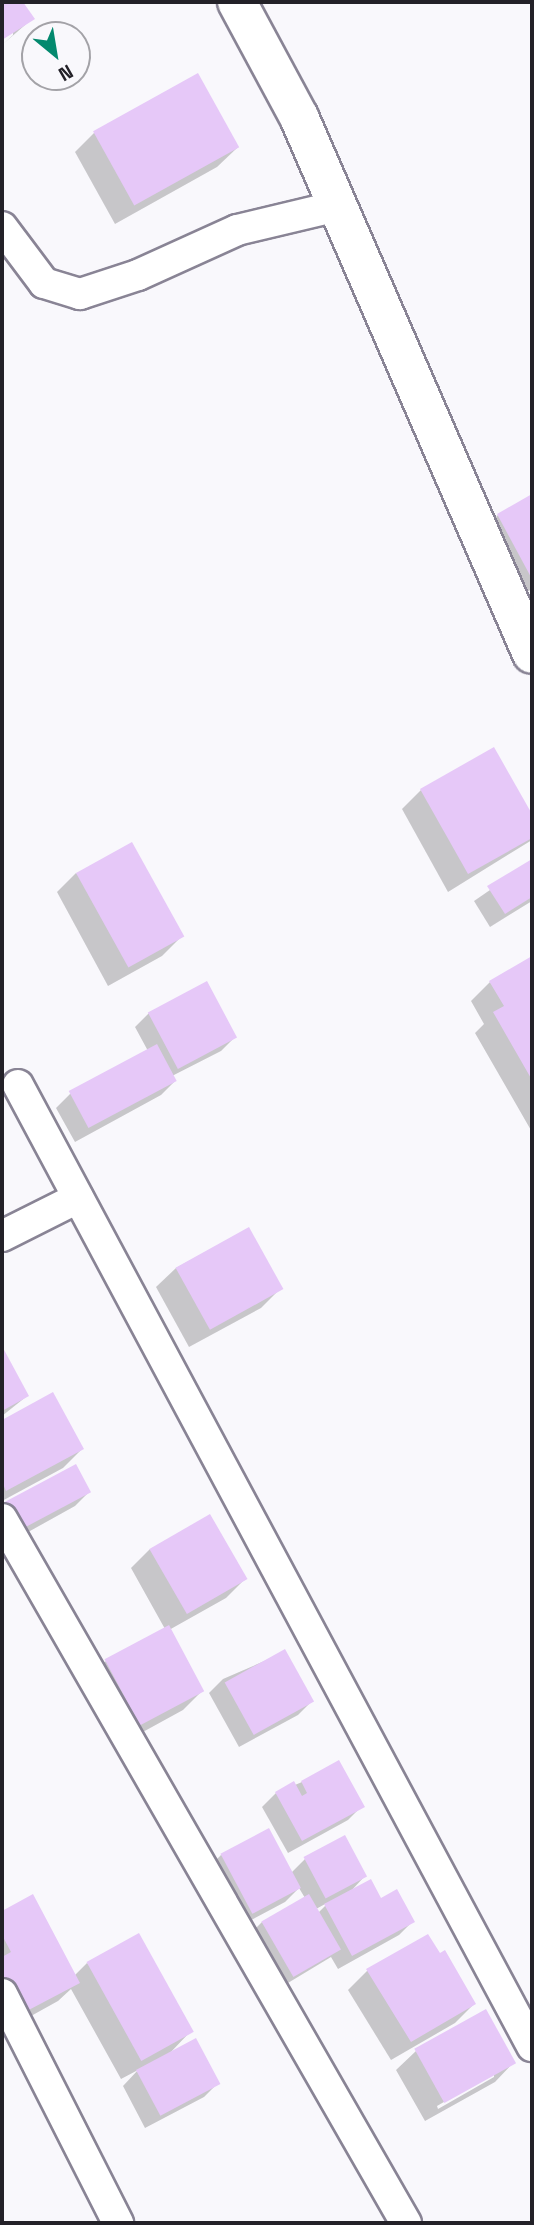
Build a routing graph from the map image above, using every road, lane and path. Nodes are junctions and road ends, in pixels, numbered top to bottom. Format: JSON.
{"nodes":[{"id":1,"x":237,"y":2,"type":"edge"},
{"id":2,"x":338,"y":206,"type":"junction"},
{"id":3,"x":2,"y":227,"type":"edge"},
{"id":4,"x":532,"y":654,"type":"edge"},
{"id":5,"x":18,"y":1085,"type":"dead end"},
{"id":6,"x":78,"y":1198,"type":"junction"},
{"id":7,"x":2,"y":1236,"type":"edge"},
{"id":8,"x":2,"y":1520,"type":"edge"},
{"id":9,"x":2,"y":1994,"type":"edge"},
{"id":10,"x":532,"y":2046,"type":"edge"},
{"id":11,"x":118,"y":2223,"type":"edge"},
{"id":12,"x":406,"y":2223,"type":"edge"}],
"edges":[{"from":1,"to":2,"type":"street"},
{"from":2,"to":3,"type":"street"},
{"from":2,"to":4,"type":"street"},
{"from":5,"to":6,"type":"street"},
{"from":6,"to":7,"type":"street"},
{"from":6,"to":10,"type":"street"},
{"from":8,"to":12,"type":"street"},
{"from":9,"to":11,"type":"street"}]}
